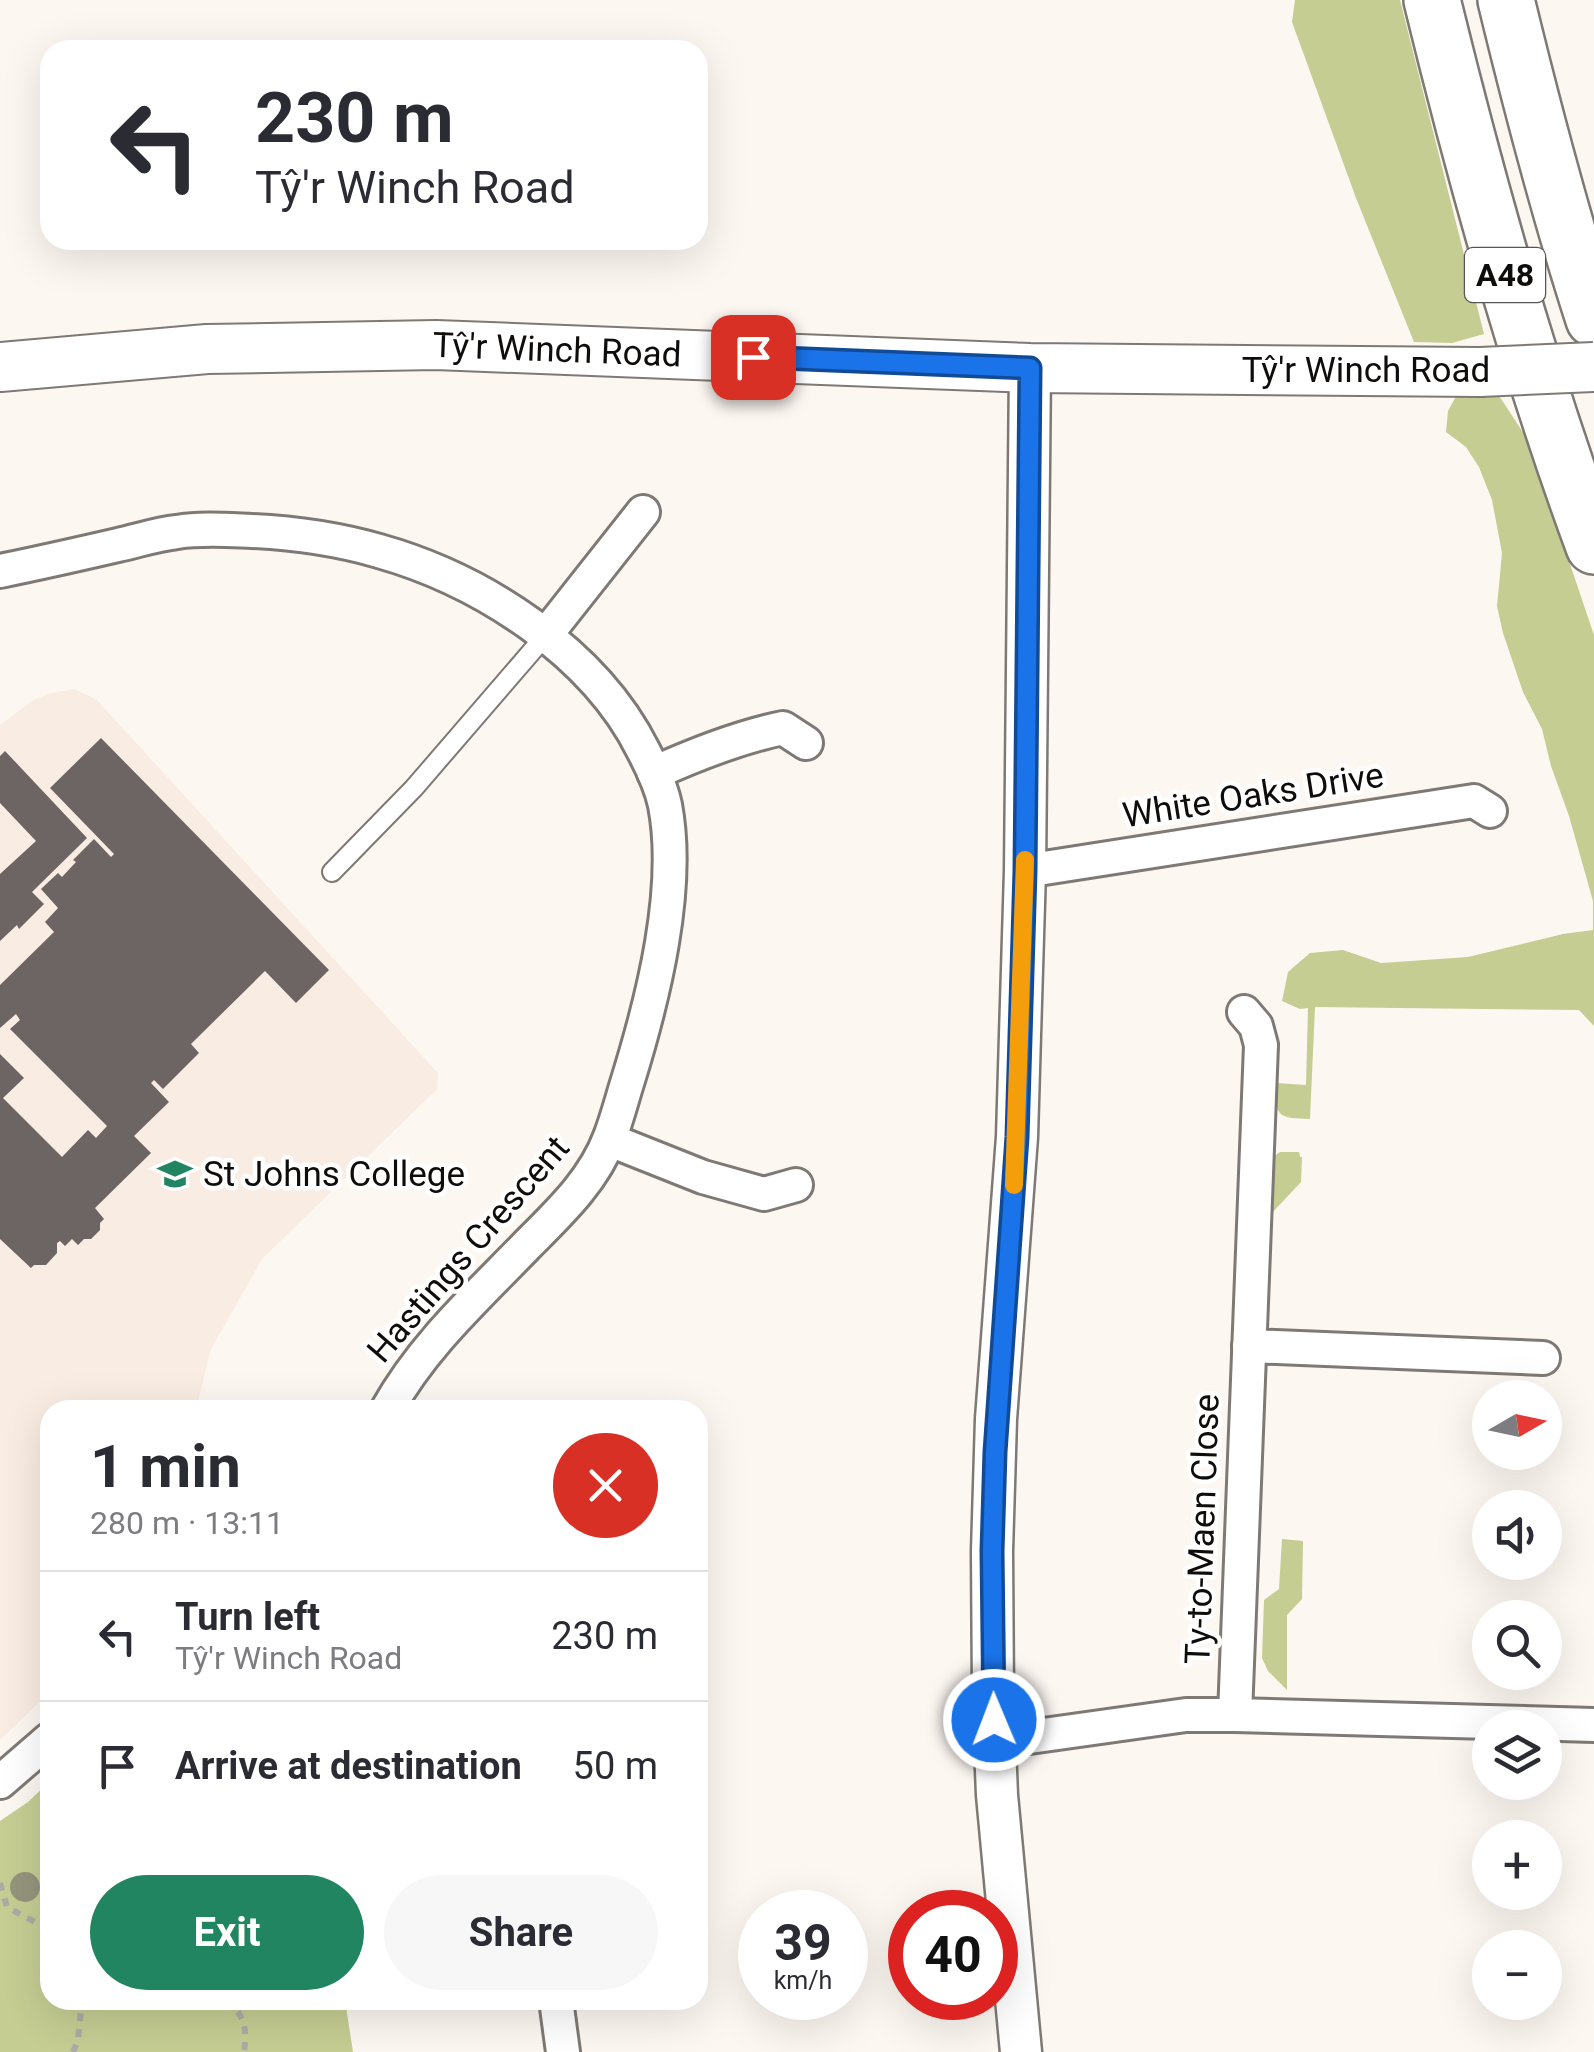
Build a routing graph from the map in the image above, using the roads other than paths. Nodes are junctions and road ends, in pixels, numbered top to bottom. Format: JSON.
{"nodes":[{"id":1,"x":1432,"y":0,"type":"edge"},
{"id":2,"x":1506,"y":0,"type":"edge"},
{"id":3,"x":1594,"y":319,"type":"edge"},
{"id":4,"x":0,"y":366,"type":"edge"},
{"id":5,"x":1594,"y":367,"type":"edge"},
{"id":6,"x":1030,"y":368,"type":"junction"},
{"id":7,"x":642,"y":512,"type":"dead end"},
{"id":8,"x":1594,"y":546,"type":"edge"},
{"id":9,"x":0,"y":571,"type":"edge"},
{"id":10,"x":545,"y":636,"type":"junction"},
{"id":11,"x":806,"y":743,"type":"dead end"},
{"id":12,"x":654,"y":772,"type":"junction"},
{"id":13,"x":1490,"y":812,"type":"dead end"},
{"id":14,"x":1025,"y":871,"type":"junction"},
{"id":15,"x":332,"y":872,"type":"dead end"},
{"id":16,"x":1244,"y":1012,"type":"dead end"},
{"id":17,"x":610,"y":1140,"type":"junction"},
{"id":18,"x":796,"y":1185,"type":"dead end"},
{"id":19,"x":1249,"y":1346,"type":"junction"},
{"id":20,"x":1542,"y":1358,"type":"dead end"},
{"id":21,"x":392,"y":1400,"type":"edge"},
{"id":22,"x":1235,"y":1714,"type":"junction"},
{"id":23,"x":1594,"y":1725,"type":"edge"},
{"id":24,"x":994,"y":1742,"type":"junction"},
{"id":25,"x":40,"y":1748,"type":"edge"},
{"id":26,"x":0,"y":1782,"type":"edge"},
{"id":27,"x":557,"y":2010,"type":"edge"},
{"id":28,"x":563,"y":2052,"type":"edge"},
{"id":29,"x":1021,"y":2052,"type":"edge"}],
"edges":[{"from":1,"to":8,"type":"highway","number":"A48"},
{"from":2,"to":3,"type":"highway","number":"A48"},
{"from":4,"to":6,"type":"main road","name":"Tŷ'r Winch Road"},
{"from":5,"to":6,"type":"main road","name":"Tŷ'r Winch Road","bridge":true},
{"from":6,"to":14,"type":"street"},
{"from":7,"to":10,"type":"street"},
{"from":9,"to":10,"type":"street","name":"Hastings Crescent"},
{"from":10,"to":12,"type":"street","name":"Hastings Crescent"},
{"from":10,"to":15,"type":"lane"},
{"from":11,"to":12,"type":"street"},
{"from":12,"to":17,"type":"street","name":"Hastings Crescent"},
{"from":13,"to":14,"type":"street","name":"White Oaks Drive"},
{"from":14,"to":24,"type":"street"},
{"from":16,"to":19,"type":"street","name":"Ty-to-Maen Close"},
{"from":17,"to":18,"type":"street","name":"Hastings Crescent"},
{"from":17,"to":21,"type":"street","name":"Hastings Crescent"},
{"from":19,"to":20,"type":"street"},
{"from":19,"to":22,"type":"street","name":"Ty-to-Maen Close"},
{"from":22,"to":23,"type":"street","name":"Ty-to-Maen Close"},
{"from":22,"to":24,"type":"street","name":"Ty-to-Maen Close"},
{"from":24,"to":29,"type":"street"},
{"from":25,"to":26,"type":"street"},
{"from":27,"to":28,"type":"street"}]}
